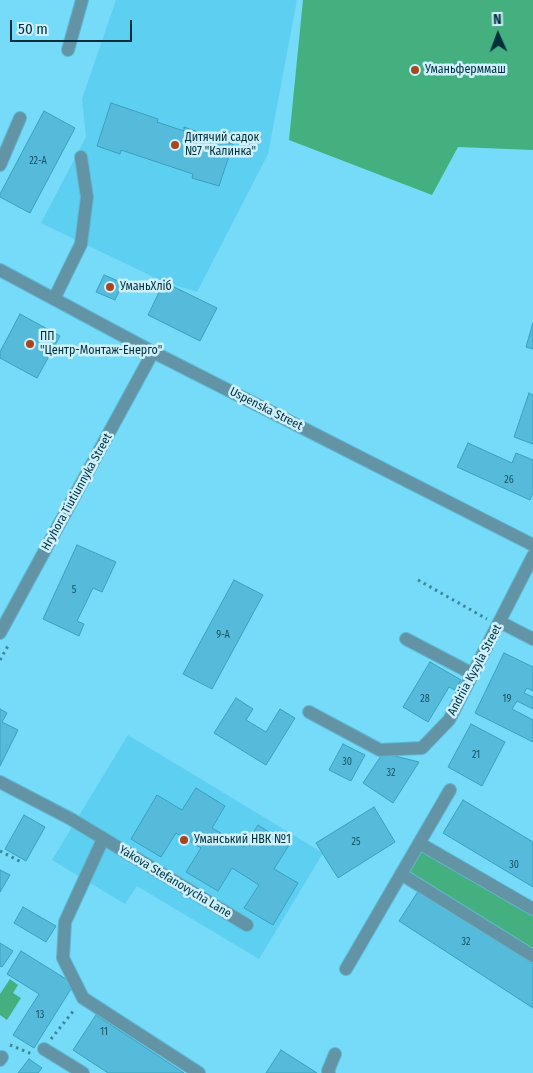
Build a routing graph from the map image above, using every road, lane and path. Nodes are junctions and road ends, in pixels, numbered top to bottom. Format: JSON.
{"nodes":[{"id":1,"x":82,"y":0,"type":"edge"},
{"id":2,"x":68,"y":50,"type":"dead end"},
{"id":3,"x":20,"y":118,"type":"dead end"},
{"id":4,"x":81,"y":157,"type":"dead end"},
{"id":5,"x":0,"y":165,"type":"edge"},
{"id":6,"x":0,"y":270,"type":"edge"},
{"id":7,"x":54,"y":298,"type":"junction"},
{"id":8,"x":153,"y":352,"type":"junction"},
{"id":9,"x":533,"y":545,"type":"edge"},
{"id":10,"x":533,"y":556,"type":"edge"},
{"id":11,"x":418,"y":580,"type":"dead end"},
{"id":12,"x":499,"y":624,"type":"junction"},
{"id":13,"x":0,"y":633,"type":"edge"},
{"id":14,"x":533,"y":638,"type":"edge"},
{"id":15,"x":406,"y":639,"type":"dead end"},
{"id":16,"x":473,"y":674,"type":"junction"},
{"id":17,"x":309,"y":712,"type":"dead end"},
{"id":18,"x":0,"y":782,"type":"edge"},
{"id":19,"x":450,"y":790,"type":"dead end"},
{"id":20,"x":103,"y":838,"type":"junction"},
{"id":21,"x":419,"y":843,"type":"junction"},
{"id":22,"x":0,"y":851,"type":"edge"},
{"id":23,"x":22,"y":863,"type":"dead end"},
{"id":24,"x":401,"y":874,"type":"junction"},
{"id":25,"x":533,"y":909,"type":"edge"},
{"id":26,"x":247,"y":926,"type":"dead end"},
{"id":27,"x":533,"y":956,"type":"edge"},
{"id":28,"x":346,"y":969,"type":"dead end"},
{"id":29,"x":44,"y":1049,"type":"dead end"},
{"id":30,"x":335,"y":1054,"type":"dead end"},
{"id":31,"x":195,"y":1072,"type":"edge"},
{"id":32,"x":83,"y":1073,"type":"edge"},
{"id":33,"x":329,"y":1073,"type":"edge"}],
"edges":[{"from":1,"to":2,"type":"street"},
{"from":3,"to":5,"type":"street"},
{"from":4,"to":7,"type":"street"},
{"from":6,"to":7,"type":"street","name":"Uspenska Street"},
{"from":7,"to":8,"type":"street","name":"Uspenska Street"},
{"from":8,"to":9,"type":"street","name":"Uspenska Street"},
{"from":8,"to":13,"type":"street","name":"Hryhora Tiutiunnyka Street"},
{"from":10,"to":12,"type":"street","name":"Andriia Kyzyla Street"},
{"from":11,"to":12,"type":"path"},
{"from":12,"to":14,"type":"street"},
{"from":12,"to":16,"type":"street","name":"Andriia Kyzyla Street"},
{"from":15,"to":16,"type":"street"},
{"from":16,"to":17,"type":"street","name":"Andriia Kyzyla Street"},
{"from":18,"to":20,"type":"street","name":"Yakova Stefanovycha Lane"},
{"from":19,"to":21,"type":"street"},
{"from":20,"to":26,"type":"street","name":"Yakova Stefanovycha Lane"},
{"from":20,"to":31,"type":"street"},
{"from":21,"to":24,"type":"street"},
{"from":21,"to":25,"type":"street"},
{"from":22,"to":23,"type":"path"},
{"from":24,"to":27,"type":"street"},
{"from":24,"to":28,"type":"street"},
{"from":29,"to":32,"type":"street"},
{"from":30,"to":33,"type":"street"}]}
